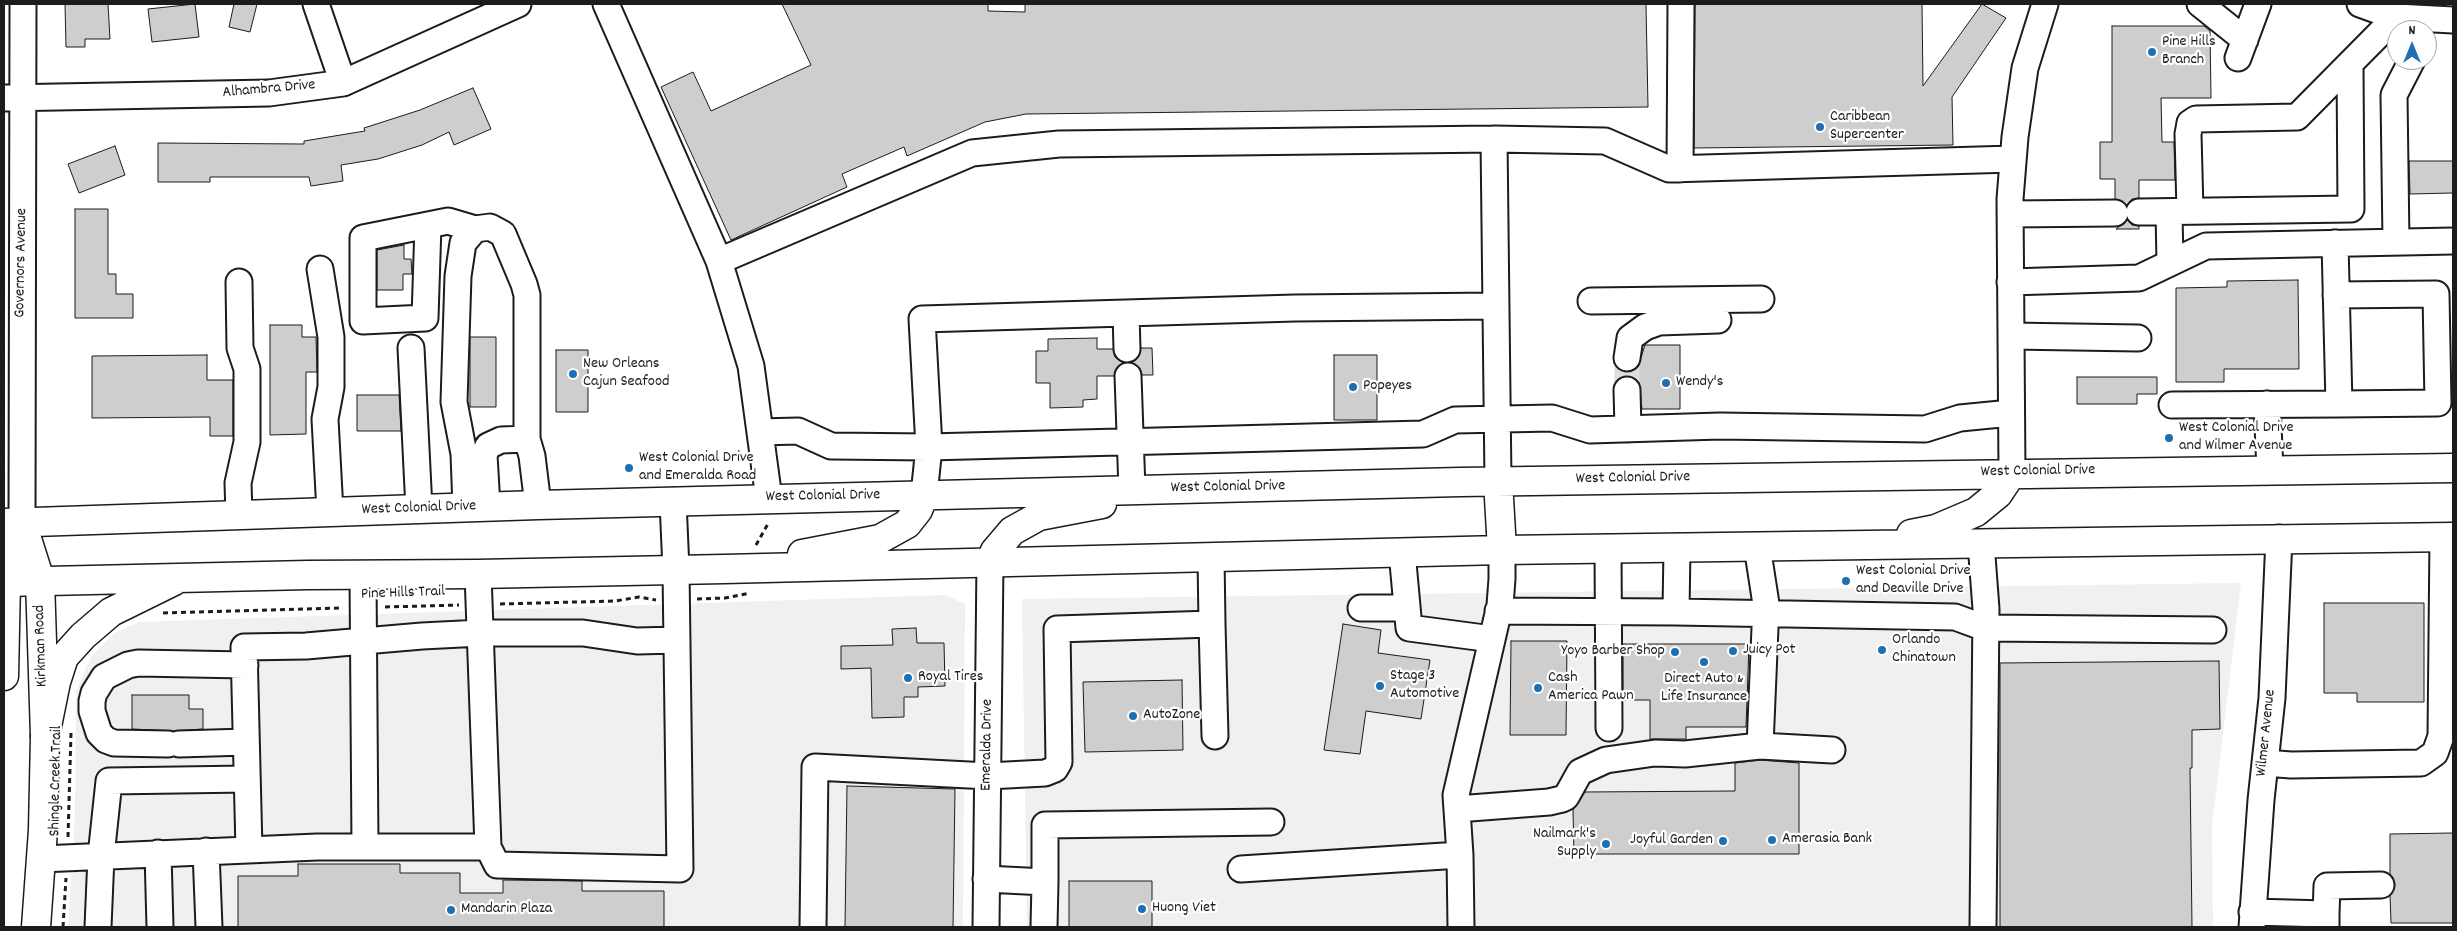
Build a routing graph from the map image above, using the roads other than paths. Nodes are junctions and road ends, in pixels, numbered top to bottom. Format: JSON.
{"nodes":[{"id":1,"x":23,"y":4,"type":"edge"},
{"id":2,"x":316,"y":4,"type":"edge"},
{"id":3,"x":518,"y":4,"type":"edge"},
{"id":4,"x":606,"y":4,"type":"edge"},
{"id":5,"x":1681,"y":4,"type":"edge"},
{"id":6,"x":2045,"y":4,"type":"edge"},
{"id":7,"x":2200,"y":4,"type":"edge"},
{"id":8,"x":2257,"y":4,"type":"edge"},
{"id":9,"x":2360,"y":4,"type":"edge"},
{"id":10,"x":2396,"y":17,"type":"junction"},
{"id":11,"x":2438,"y":24,"type":"edge"},
{"id":12,"x":2350,"y":66,"type":"junction"},
{"id":13,"x":2407,"y":70,"type":"edge"},
{"id":14,"x":343,"y":83,"type":"junction"},
{"id":15,"x":14,"y":98,"type":"edge"},
{"id":16,"x":1494,"y":140,"type":"junction"},
{"id":17,"x":2013,"y":159,"type":"junction"},
{"id":18,"x":1680,"y":169,"type":"junction"},
{"id":19,"x":2179,"y":211,"type":"junction"},
{"id":20,"x":2010,"y":214,"type":"junction"},
{"id":21,"x":428,"y":225,"type":"dead end"},
{"id":22,"x":475,"y":229,"type":"junction"},
{"id":23,"x":2453,"y":241,"type":"edge"},
{"id":24,"x":2396,"y":242,"type":"junction"},
{"id":25,"x":2335,"y":243,"type":"junction"},
{"id":26,"x":719,"y":261,"type":"junction"},
{"id":27,"x":2170,"y":263,"type":"junction"},
{"id":28,"x":320,"y":269,"type":"dead end"},
{"id":29,"x":239,"y":282,"type":"dead end"},
{"id":30,"x":2010,"y":282,"type":"junction"},
{"id":31,"x":2336,"y":295,"type":"junction"},
{"id":32,"x":1761,"y":299,"type":"dead end"},
{"id":33,"x":1591,"y":301,"type":"dead end"},
{"id":34,"x":1496,"y":306,"type":"junction"},
{"id":35,"x":1126,"y":313,"type":"junction"},
{"id":36,"x":1718,"y":320,"type":"dead end"},
{"id":37,"x":2010,"y":336,"type":"junction"},
{"id":38,"x":2138,"y":338,"type":"dead end"},
{"id":39,"x":411,"y":348,"type":"dead end"},
{"id":40,"x":1127,"y":349,"type":"dead end"},
{"id":41,"x":1627,"y":358,"type":"tunnel mouth"},
{"id":42,"x":1128,"y":376,"type":"dead end"},
{"id":43,"x":1627,"y":390,"type":"tunnel mouth"},
{"id":44,"x":2267,"y":404,"type":"junction"},
{"id":45,"x":2339,"y":404,"type":"junction"},
{"id":46,"x":2172,"y":405,"type":"dead end"},
{"id":47,"x":2011,"y":414,"type":"junction"},
{"id":48,"x":1497,"y":420,"type":"junction"},
{"id":49,"x":1628,"y":428,"type":"junction"},
{"id":50,"x":760,"y":432,"type":"junction"},
{"id":51,"x":527,"y":439,"type":"junction"},
{"id":52,"x":1130,"y":441,"type":"junction"},
{"id":53,"x":929,"y":448,"type":"junction"},
{"id":54,"x":2453,"y":468,"type":"edge"},
{"id":55,"x":2270,"y":470,"type":"junction"},
{"id":56,"x":2012,"y":473,"type":"junction"},
{"id":57,"x":1498,"y":481,"type":"junction"},
{"id":58,"x":1187,"y":489,"type":"junction"},
{"id":59,"x":1132,"y":490,"type":"junction"},
{"id":60,"x":924,"y":495,"type":"junction"},
{"id":61,"x":673,"y":501,"type":"junction"},
{"id":62,"x":538,"y":505,"type":"junction"},
{"id":63,"x":476,"y":507,"type":"junction"},
{"id":64,"x":420,"y":508,"type":"junction"},
{"id":65,"x":769,"y":510,"type":"junction"},
{"id":66,"x":330,"y":512,"type":"junction"},
{"id":67,"x":239,"y":515,"type":"junction"},
{"id":68,"x":13,"y":523,"type":"edge"},
{"id":69,"x":2448,"y":537,"type":"edge"},
{"id":70,"x":2279,"y":538,"type":"junction"},
{"id":71,"x":1981,"y":543,"type":"junction"},
{"id":72,"x":1855,"y":545,"type":"junction"},
{"id":73,"x":1757,"y":546,"type":"junction"},
{"id":74,"x":1677,"y":547,"type":"junction"},
{"id":75,"x":1608,"y":548,"type":"junction"},
{"id":76,"x":1502,"y":550,"type":"junction"},
{"id":77,"x":1402,"y":552,"type":"junction"},
{"id":78,"x":1211,"y":557,"type":"junction"},
{"id":79,"x":990,"y":562,"type":"junction"},
{"id":80,"x":676,"y":570,"type":"junction"},
{"id":81,"x":363,"y":574,"type":"junction"},
{"id":82,"x":478,"y":574,"type":"junction"},
{"id":83,"x":183,"y":577,"type":"junction"},
{"id":84,"x":730,"y":579,"type":"junction"},
{"id":85,"x":40,"y":580,"type":"junction"},
{"id":86,"x":5,"y":582,"type":"edge"},
{"id":87,"x":1361,"y":608,"type":"dead end"},
{"id":88,"x":1407,"y":608,"type":"junction"},
{"id":89,"x":1498,"y":611,"type":"junction"},
{"id":90,"x":1608,"y":611,"type":"junction"},
{"id":91,"x":1676,"y":612,"type":"junction"},
{"id":92,"x":1765,"y":613,"type":"junction"},
{"id":93,"x":1212,"y":624,"type":"junction"},
{"id":94,"x":1985,"y":628,"type":"junction"},
{"id":95,"x":2213,"y":630,"type":"dead end"},
{"id":96,"x":481,"y":633,"type":"junction"},
{"id":97,"x":1492,"y":639,"type":"junction"},
{"id":98,"x":363,"y":640,"type":"junction"},
{"id":99,"x":677,"y":640,"type":"junction"},
{"id":100,"x":245,"y":665,"type":"junction"},
{"id":101,"x":4,"y":676,"type":"edge"},
{"id":102,"x":1609,"y":728,"type":"dead end"},
{"id":103,"x":45,"y":736,"type":"junction"},
{"id":104,"x":1215,"y":736,"type":"dead end"},
{"id":105,"x":246,"y":742,"type":"junction"},
{"id":106,"x":1760,"y":746,"type":"junction"},
{"id":107,"x":1832,"y":750,"type":"dead end"},
{"id":108,"x":2265,"y":763,"type":"junction"},
{"id":109,"x":988,"y":776,"type":"junction"},
{"id":110,"x":247,"y":779,"type":"junction"},
{"id":111,"x":1457,"y":809,"type":"junction"},
{"id":112,"x":1271,"y":822,"type":"dead end"},
{"id":113,"x":365,"y":847,"type":"junction"},
{"id":114,"x":488,"y":847,"type":"junction"},
{"id":115,"x":249,"y":850,"type":"junction"},
{"id":116,"x":206,"y":851,"type":"junction"},
{"id":117,"x":158,"y":854,"type":"junction"},
{"id":118,"x":1460,"y":855,"type":"junction"},
{"id":119,"x":100,"y":856,"type":"junction"},
{"id":120,"x":54,"y":858,"type":"junction"},
{"id":121,"x":1241,"y":869,"type":"dead end"},
{"id":122,"x":986,"y":879,"type":"junction"},
{"id":123,"x":1045,"y":882,"type":"junction"},
{"id":124,"x":2381,"y":885,"type":"dead end"},
{"id":125,"x":2252,"y":920,"type":"edge"},
{"id":126,"x":2326,"y":920,"type":"edge"},
{"id":127,"x":36,"y":927,"type":"edge"},
{"id":128,"x":98,"y":927,"type":"edge"},
{"id":129,"x":160,"y":927,"type":"edge"},
{"id":130,"x":209,"y":927,"type":"edge"},
{"id":131,"x":812,"y":927,"type":"edge"},
{"id":132,"x":986,"y":927,"type":"edge"},
{"id":133,"x":1044,"y":927,"type":"edge"},
{"id":134,"x":1460,"y":927,"type":"edge"},
{"id":135,"x":1983,"y":927,"type":"edge"}],
"edges":[{"from":1,"to":15,"type":"street","name":"Governors Avenue"},
{"from":2,"to":14,"type":"street"},
{"from":3,"to":14,"type":"street","name":"Alhambra Drive"},
{"from":4,"to":26,"type":"street"},
{"from":5,"to":18,"type":"street"},
{"from":6,"to":17,"type":"street"},
{"from":7,"to":8,"type":"street"},
{"from":9,"to":10,"type":"street"},
{"from":10,"to":11,"type":"street"},
{"from":10,"to":12,"type":"street"},
{"from":12,"to":19,"type":"street"},
{"from":12,"to":19,"type":"street"},
{"from":13,"to":24,"type":"street"},
{"from":14,"to":15,"type":"street","name":"Alhambra Drive"},
{"from":15,"to":68,"type":"street","name":"Governors Avenue"},
{"from":16,"to":18,"type":"street"},
{"from":16,"to":26,"type":"street"},
{"from":16,"to":34,"type":"street"},
{"from":17,"to":18,"type":"street"},
{"from":17,"to":20,"type":"street"},
{"from":19,"to":20,"type":"street"},
{"from":19,"to":27,"type":"street"},
{"from":20,"to":30,"type":"street"},
{"from":21,"to":22,"type":"street"},
{"from":22,"to":51,"type":"street"},
{"from":22,"to":63,"type":"street"},
{"from":23,"to":24,"type":"street"},
{"from":24,"to":25,"type":"street"},
{"from":25,"to":27,"type":"street"},
{"from":25,"to":31,"type":"street"},
{"from":26,"to":50,"type":"street"},
{"from":27,"to":30,"type":"street"},
{"from":28,"to":66,"type":"street"},
{"from":29,"to":67,"type":"street"},
{"from":30,"to":37,"type":"street"},
{"from":31,"to":45,"type":"street"},
{"from":31,"to":45,"type":"street"},
{"from":32,"to":33,"type":"street"},
{"from":34,"to":35,"type":"street"},
{"from":34,"to":48,"type":"street"},
{"from":35,"to":40,"type":"street"},
{"from":35,"to":53,"type":"street"},
{"from":36,"to":41,"type":"street"},
{"from":37,"to":38,"type":"street"},
{"from":37,"to":47,"type":"street"},
{"from":39,"to":64,"type":"street"},
{"from":42,"to":52,"type":"street"},
{"from":43,"to":49,"type":"street"},
{"from":44,"to":45,"type":"street"},
{"from":44,"to":46,"type":"street"},
{"from":44,"to":55,"type":"street"},
{"from":47,"to":49,"type":"street"},
{"from":47,"to":56,"type":"street"},
{"from":48,"to":49,"type":"street"},
{"from":48,"to":52,"type":"street"},
{"from":48,"to":57,"type":"street"},
{"from":50,"to":53,"type":"street"},
{"from":50,"to":65,"type":"street"},
{"from":51,"to":62,"type":"street"},
{"from":51,"to":63,"type":"street"},
{"from":52,"to":53,"type":"street"},
{"from":52,"to":59,"type":"street"},
{"from":53,"to":60,"type":"street"},
{"from":54,"to":55,"type":"main road","name":"West Colonial Drive"},
{"from":55,"to":56,"type":"main road","name":"West Colonial Drive"},
{"from":56,"to":57,"type":"main road","name":"West Colonial Drive"},
{"from":56,"to":72,"type":"main road"},
{"from":57,"to":58,"type":"main road","name":"West Colonial Drive"},
{"from":57,"to":76,"type":"main road"},
{"from":58,"to":59,"type":"main road","name":"West Colonial Drive"},
{"from":58,"to":79,"type":"main road"},
{"from":59,"to":60,"type":"main road","name":"West Colonial Drive"},
{"from":60,"to":65,"type":"main road","name":"West Colonial Drive"},
{"from":60,"to":84,"type":"main road"},
{"from":61,"to":62,"type":"main road","name":"West Colonial Drive"},
{"from":61,"to":65,"type":"main road","name":"West Colonial Drive"},
{"from":61,"to":80,"type":"street"},
{"from":62,"to":63,"type":"main road","name":"West Colonial Drive"},
{"from":63,"to":64,"type":"main road","name":"West Colonial Drive"},
{"from":64,"to":66,"type":"main road","name":"West Colonial Drive"},
{"from":66,"to":67,"type":"main road","name":"West Colonial Drive"},
{"from":67,"to":68,"type":"main road","name":"West Colonial Drive"},
{"from":68,"to":85,"type":"main road","name":"Kirkman Road"},
{"from":68,"to":86,"type":"main road"},
{"from":69,"to":70,"type":"main road"},
{"from":69,"to":108,"type":"street"},
{"from":70,"to":71,"type":"main road"},
{"from":70,"to":108,"type":"street","name":"Wilmer Avenue"},
{"from":71,"to":72,"type":"main road"},
{"from":71,"to":94,"type":"street"},
{"from":72,"to":73,"type":"main road"},
{"from":73,"to":74,"type":"main road"},
{"from":73,"to":92,"type":"street"},
{"from":74,"to":75,"type":"main road"},
{"from":74,"to":91,"type":"street"},
{"from":75,"to":76,"type":"main road"},
{"from":75,"to":90,"type":"street"},
{"from":76,"to":77,"type":"main road"},
{"from":76,"to":89,"type":"street"},
{"from":77,"to":78,"type":"main road"},
{"from":77,"to":88,"type":"street"},
{"from":78,"to":79,"type":"main road"},
{"from":78,"to":93,"type":"street"},
{"from":79,"to":84,"type":"main road"},
{"from":79,"to":109,"type":"street","name":"Emeralda Drive"},
{"from":80,"to":82,"type":"main road"},
{"from":80,"to":84,"type":"main road"},
{"from":80,"to":99,"type":"street"},
{"from":81,"to":82,"type":"main road"},
{"from":81,"to":83,"type":"main road"},
{"from":81,"to":98,"type":"street"},
{"from":82,"to":96,"type":"street"},
{"from":83,"to":85,"type":"main road"},
{"from":83,"to":103,"type":"main road"},
{"from":85,"to":86,"type":"main road"},
{"from":85,"to":103,"type":"main road","name":"Kirkman Road"},
{"from":86,"to":101,"type":"main road"},
{"from":87,"to":88,"type":"street"},
{"from":88,"to":97,"type":"street"},
{"from":89,"to":90,"type":"street"},
{"from":89,"to":97,"type":"street"},
{"from":90,"to":91,"type":"street"},
{"from":90,"to":102,"type":"street"},
{"from":91,"to":92,"type":"street"},
{"from":92,"to":94,"type":"street"},
{"from":92,"to":106,"type":"street"},
{"from":93,"to":104,"type":"street"},
{"from":93,"to":109,"type":"street"},
{"from":94,"to":95,"type":"street"},
{"from":94,"to":135,"type":"street"},
{"from":96,"to":98,"type":"street"},
{"from":96,"to":99,"type":"street"},
{"from":96,"to":114,"type":"street"},
{"from":97,"to":111,"type":"street"},
{"from":98,"to":100,"type":"street"},
{"from":98,"to":113,"type":"street"},
{"from":99,"to":114,"type":"street"},
{"from":100,"to":105,"type":"street"},
{"from":100,"to":105,"type":"street"},
{"from":103,"to":120,"type":"main road","name":"Kirkman Road"},
{"from":105,"to":110,"type":"street"},
{"from":106,"to":107,"type":"street"},
{"from":106,"to":111,"type":"street"},
{"from":108,"to":125,"type":"street","name":"Wilmer Avenue"},
{"from":109,"to":122,"type":"street","name":"Emeralda Drive"},
{"from":109,"to":131,"type":"street"},
{"from":110,"to":115,"type":"street"},
{"from":110,"to":119,"type":"street"},
{"from":111,"to":118,"type":"street"},
{"from":112,"to":123,"type":"street"},
{"from":113,"to":114,"type":"street"},
{"from":113,"to":115,"type":"street"},
{"from":115,"to":116,"type":"street"},
{"from":116,"to":117,"type":"street"},
{"from":116,"to":130,"type":"street"},
{"from":117,"to":119,"type":"street"},
{"from":117,"to":129,"type":"street"},
{"from":118,"to":121,"type":"street"},
{"from":118,"to":134,"type":"street"},
{"from":119,"to":120,"type":"street"},
{"from":119,"to":128,"type":"street"},
{"from":120,"to":127,"type":"main road","name":"Kirkman Road"},
{"from":122,"to":123,"type":"street"},
{"from":122,"to":132,"type":"street","name":"Emeralda Drive"},
{"from":123,"to":133,"type":"street"},
{"from":124,"to":126,"type":"street"},
{"from":125,"to":126,"type":"street"}]}
